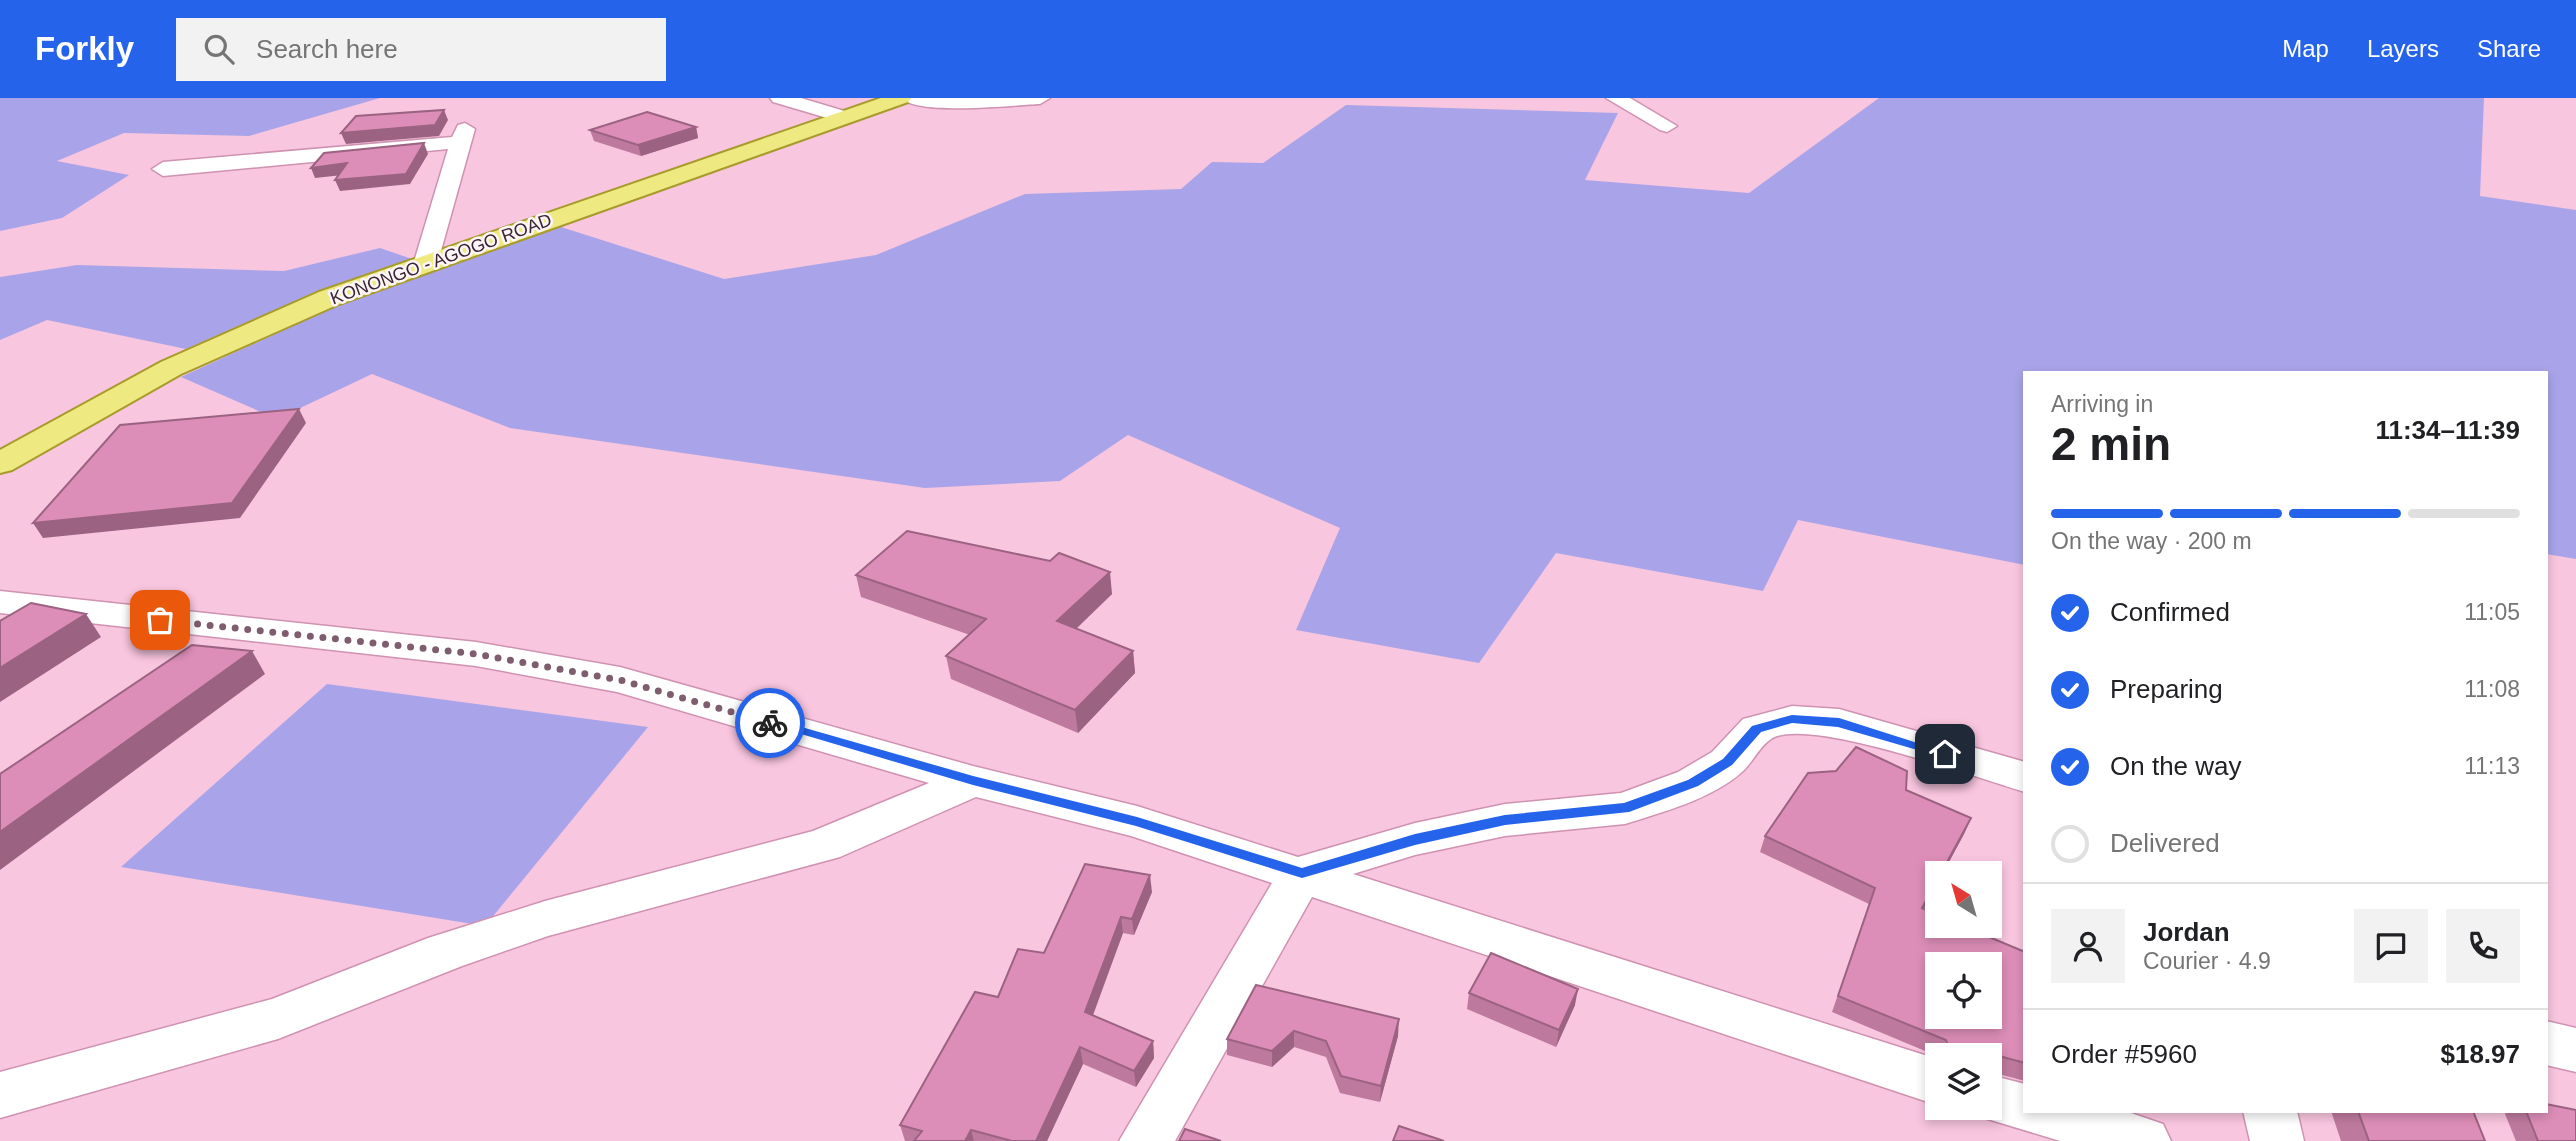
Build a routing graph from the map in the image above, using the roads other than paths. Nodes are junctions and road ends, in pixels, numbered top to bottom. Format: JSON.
{"nodes":[{"id":1,"x":780,"y":98,"type":"edge"},
{"id":2,"x":901,"y":98,"type":"edge"},
{"id":3,"x":912,"y":98,"type":"edge"},
{"id":4,"x":1040,"y":98,"type":"edge"},
{"id":5,"x":1616,"y":98,"type":"edge"},
{"id":6,"x":844,"y":117,"type":"junction"},
{"id":7,"x":1667,"y":126,"type":"dead end"},
{"id":8,"x":163,"y":169,"type":"dead end"},
{"id":9,"x":425,"y":265,"type":"junction"},
{"id":10,"x":0,"y":463,"type":"edge"},
{"id":11,"x":0,"y":602,"type":"edge"},
{"id":12,"x":2023,"y":776,"type":"edge"},
{"id":13,"x":973,"y":781,"type":"junction"},
{"id":14,"x":1302,"y":873,"type":"junction"},
{"id":15,"x":2548,"y":1043,"type":"edge"},
{"id":16,"x":2576,"y":1050,"type":"edge"},
{"id":17,"x":1925,"y":1079,"type":"edge"},
{"id":18,"x":0,"y":1095,"type":"edge"},
{"id":19,"x":2002,"y":1101,"type":"edge"},
{"id":20,"x":2023,"y":1107,"type":"edge"},
{"id":21,"x":2045,"y":1113,"type":"edge"},
{"id":22,"x":2270,"y":1113,"type":"edge"},
{"id":23,"x":1146,"y":1141,"type":"edge"},
{"id":24,"x":2144,"y":1141,"type":"edge"},
{"id":25,"x":2277,"y":1141,"type":"edge"}],
"edges":[{"from":1,"to":6,"type":"street"},
{"from":2,"to":6,"type":"main road","name":"KONONGO - AGOGO ROAD"},
{"from":3,"to":4,"type":"street"},
{"from":5,"to":7,"type":"street"},
{"from":6,"to":9,"type":"main road","name":"KONONGO - AGOGO ROAD"},
{"from":8,"to":9,"type":"street"},
{"from":9,"to":10,"type":"main road","name":"KONONGO - AGOGO ROAD"},
{"from":11,"to":13,"type":"street"},
{"from":12,"to":14,"type":"street"},
{"from":13,"to":14,"type":"street"},
{"from":13,"to":18,"type":"street"},
{"from":14,"to":17,"type":"street"},
{"from":14,"to":23,"type":"street"},
{"from":15,"to":16,"type":"street"},
{"from":19,"to":20,"type":"street"},
{"from":21,"to":24,"type":"street"},
{"from":22,"to":25,"type":"street"}]}
